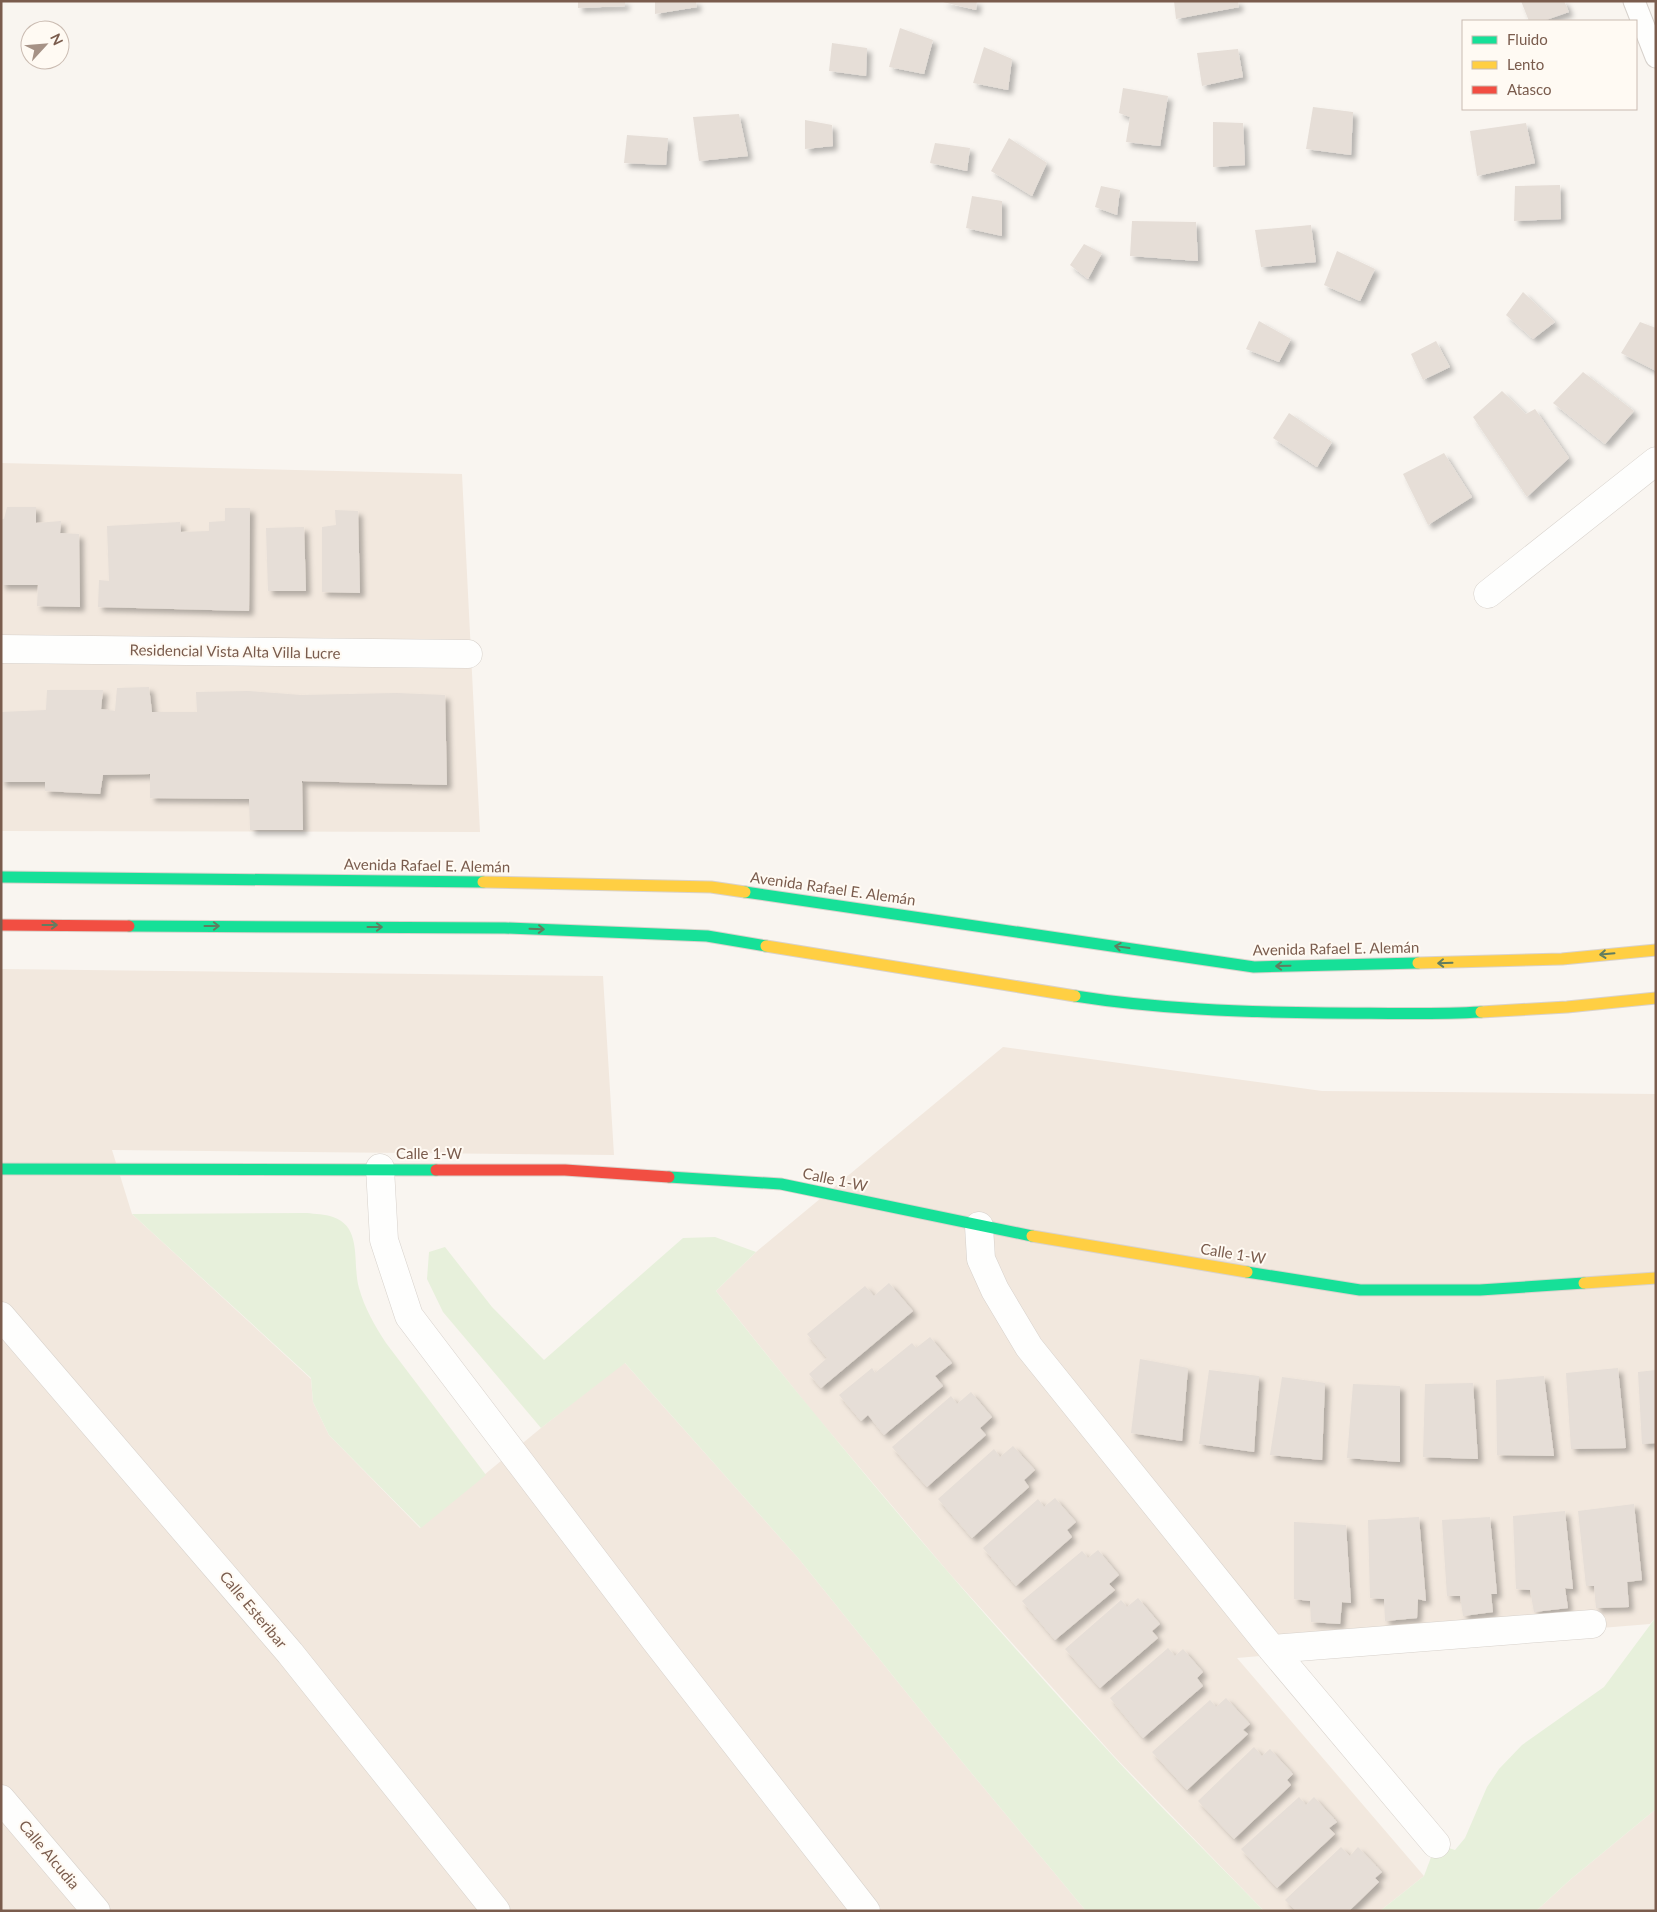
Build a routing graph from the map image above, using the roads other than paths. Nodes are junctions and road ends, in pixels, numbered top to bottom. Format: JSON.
{"nodes":[{"id":1,"x":1634,"y":1,"type":"edge"},
{"id":2,"x":1656,"y":56,"type":"edge"},
{"id":3,"x":1656,"y":461,"type":"edge"},
{"id":4,"x":1488,"y":594,"type":"dead end"},
{"id":5,"x":1,"y":649,"type":"edge"},
{"id":6,"x":468,"y":654,"type":"dead end"},
{"id":7,"x":1,"y":877,"type":"edge"},
{"id":8,"x":1,"y":925,"type":"edge"},
{"id":9,"x":1656,"y":950,"type":"edge"},
{"id":10,"x":1656,"y":998,"type":"edge"},
{"id":11,"x":380,"y":1168,"type":"junction"},
{"id":12,"x":1,"y":1169,"type":"edge"},
{"id":13,"x":979,"y":1226,"type":"junction"},
{"id":14,"x":1656,"y":1278,"type":"edge"},
{"id":15,"x":1,"y":1316,"type":"edge"},
{"id":16,"x":1592,"y":1624,"type":"dead end"},
{"id":17,"x":1272,"y":1649,"type":"junction"},
{"id":18,"x":1,"y":1800,"type":"edge"},
{"id":19,"x":1436,"y":1844,"type":"dead end"},
{"id":20,"x":96,"y":1911,"type":"edge"},
{"id":21,"x":496,"y":1911,"type":"edge"},
{"id":22,"x":866,"y":1911,"type":"edge"}],
"edges":[{"from":1,"to":2,"type":"lane"},
{"from":3,"to":4,"type":"street"},
{"from":5,"to":6,"type":"street","name":"Residencial Vista Alta Villa Lucre"},
{"from":9,"to":7,"type":"main road","name":"Avenida Rafael E. Alemán","one_way":true},
{"from":8,"to":10,"type":"main road","one_way":true},
{"from":11,"to":12,"type":"main road","name":"Calle 1-W"},
{"from":11,"to":13,"type":"main road","name":"Calle 1-W"},
{"from":11,"to":22,"type":"street"},
{"from":13,"to":14,"type":"main road","name":"Calle 1-W"},
{"from":13,"to":17,"type":"street"},
{"from":15,"to":21,"type":"street","name":"Calle Esteribar"},
{"from":16,"to":17,"type":"street"},
{"from":17,"to":19,"type":"street"},
{"from":18,"to":20,"type":"street","name":"Calle Alcudia"}]}
